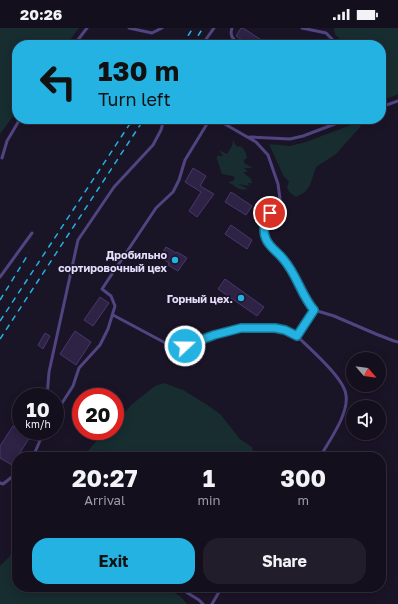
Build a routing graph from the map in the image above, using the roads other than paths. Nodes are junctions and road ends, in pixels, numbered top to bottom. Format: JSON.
{"nodes":[{"id":1,"x":87,"y":28,"type":"edge"},
{"id":2,"x":129,"y":28,"type":"edge"},
{"id":3,"x":162,"y":28,"type":"edge"},
{"id":4,"x":214,"y":28,"type":"edge"},
{"id":5,"x":232,"y":28,"type":"edge"},
{"id":6,"x":302,"y":28,"type":"edge"},
{"id":7,"x":326,"y":28,"type":"edge"},
{"id":8,"x":329,"y":35,"type":"junction"},
{"id":9,"x":78,"y":40,"type":"edge"},
{"id":10,"x":206,"y":40,"type":"edge"},
{"id":11,"x":235,"y":40,"type":"edge"},
{"id":12,"x":332,"y":40,"type":"edge"},
{"id":13,"x":398,"y":101,"type":"edge"},
{"id":14,"x":386,"y":105,"type":"edge"},
{"id":15,"x":17,"y":124,"type":"edge"},
{"id":16,"x":162,"y":124,"type":"edge"},
{"id":17,"x":207,"y":124,"type":"edge"},
{"id":18,"x":224,"y":124,"type":"edge"},
{"id":19,"x":335,"y":124,"type":"edge"},
{"id":20,"x":248,"y":137,"type":"junction"},
{"id":21,"x":2,"y":158,"type":"dead end"},
{"id":22,"x":32,"y":234,"type":"dead end"},
{"id":23,"x":0,"y":277,"type":"edge"},
{"id":24,"x":314,"y":310,"type":"junction"},
{"id":25,"x":113,"y":315,"type":"junction"},
{"id":26,"x":297,"y":336,"type":"junction"},
{"id":27,"x":398,"y":342,"type":"edge"},
{"id":28,"x":48,"y":388,"type":"edge"},
{"id":29,"x":64,"y":400,"type":"edge"},
{"id":30,"x":40,"y":440,"type":"edge"},
{"id":31,"x":35,"y":452,"type":"edge"},
{"id":32,"x":323,"y":452,"type":"edge"},
{"id":33,"x":12,"y":477,"type":"edge"},
{"id":34,"x":0,"y":483,"type":"edge"},
{"id":35,"x":186,"y":592,"type":"edge"},
{"id":36,"x":219,"y":592,"type":"edge"},
{"id":37,"x":203,"y":604,"type":"edge"},
{"id":38,"x":212,"y":604,"type":"edge"}],
"edges":[{"from":1,"to":9,"type":"lane"},
{"from":2,"to":3,"type":"lane"},
{"from":4,"to":10,"type":"lane"},
{"from":5,"to":11,"type":"lane"},
{"from":6,"to":8,"type":"lane"},
{"from":7,"to":8,"type":"lane"},
{"from":8,"to":12,"type":"lane"},
{"from":13,"to":14,"type":"lane"},
{"from":15,"to":21,"type":"lane"},
{"from":16,"to":28,"type":"lane"},
{"from":17,"to":25,"type":"lane"},
{"from":18,"to":20,"type":"lane"},
{"from":19,"to":20,"type":"lane"},
{"from":20,"to":24,"type":"lane"},
{"from":22,"to":23,"type":"lane"},
{"from":24,"to":26,"type":"lane"},
{"from":24,"to":27,"type":"lane"},
{"from":25,"to":26,"type":"lane"},
{"from":25,"to":29,"type":"lane"},
{"from":26,"to":32,"type":"lane"},
{"from":30,"to":31,"type":"lane"},
{"from":33,"to":34,"type":"lane"},
{"from":35,"to":37,"type":"lane"},
{"from":36,"to":38,"type":"lane"}]}
